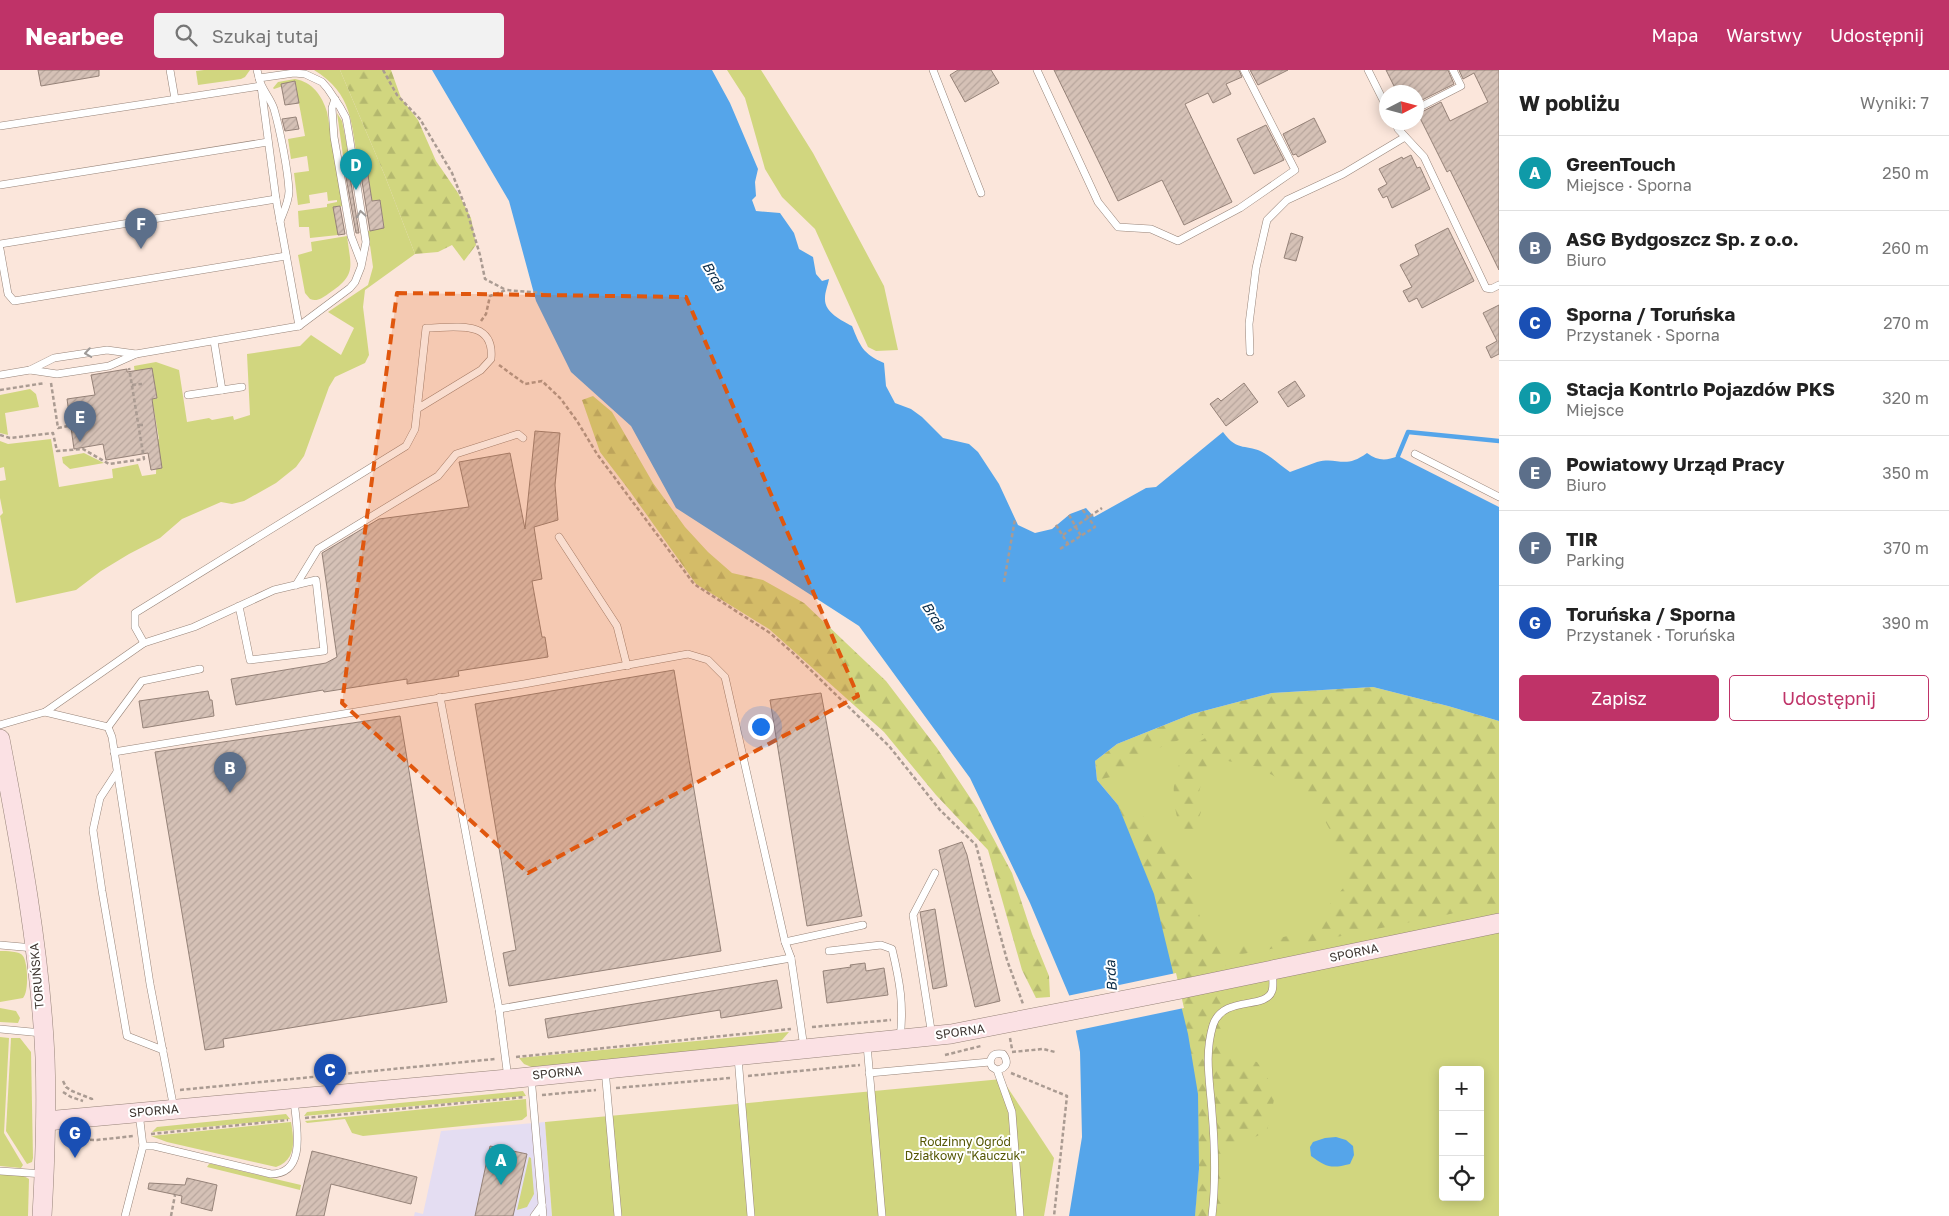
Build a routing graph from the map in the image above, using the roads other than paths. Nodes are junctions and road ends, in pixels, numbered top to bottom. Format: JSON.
{"nodes":[{"id":1,"x":170,"y":70,"type":"edge"},
{"id":2,"x":933,"y":70,"type":"edge"},
{"id":3,"x":1036,"y":70,"type":"edge"},
{"id":4,"x":1244,"y":70,"type":"edge"},
{"id":5,"x":1368,"y":70,"type":"edge"},
{"id":6,"x":1453,"y":70,"type":"edge"},
{"id":7,"x":258,"y":74,"type":"edge"},
{"id":8,"x":261,"y":86,"type":"junction"},
{"id":9,"x":1379,"y":92,"type":"edge"},
{"id":10,"x":175,"y":99,"type":"junction"},
{"id":11,"x":335,"y":99,"type":"junction"},
{"id":12,"x":1424,"y":105,"type":"edge"},
{"id":13,"x":0,"y":126,"type":"edge"},
{"id":14,"x":1400,"y":130,"type":"edge"},
{"id":15,"x":1405,"y":137,"type":"junction"},
{"id":16,"x":268,"y":142,"type":"junction"},
{"id":17,"x":0,"y":185,"type":"edge"},
{"id":18,"x":981,"y":193,"type":"dead end"},
{"id":19,"x":276,"y":199,"type":"junction"},
{"id":20,"x":280,"y":221,"type":"junction"},
{"id":21,"x":0,"y":244,"type":"edge"},
{"id":22,"x":0,"y":249,"type":"edge"},
{"id":23,"x":286,"y":256,"type":"junction"},
{"id":24,"x":362,"y":262,"type":"junction"},
{"id":25,"x":1499,"y":285,"type":"edge"},
{"id":26,"x":299,"y":326,"type":"junction"},
{"id":27,"x":214,"y":341,"type":"junction"},
{"id":28,"x":1250,"y":352,"type":"dead end"},
{"id":29,"x":136,"y":354,"type":"junction"},
{"id":30,"x":30,"y":370,"type":"junction"},
{"id":31,"x":0,"y":375,"type":"edge"},
{"id":32,"x":242,"y":387,"type":"dead end"},
{"id":33,"x":222,"y":390,"type":"junction"},
{"id":34,"x":188,"y":396,"type":"dead end"},
{"id":35,"x":416,"y":408,"type":"junction"},
{"id":36,"x":523,"y":438,"type":"dead end"},
{"id":37,"x":1415,"y":454,"type":"dead end"},
{"id":38,"x":1499,"y":498,"type":"edge"},
{"id":39,"x":559,"y":537,"type":"dead end"},
{"id":40,"x":296,"y":585,"type":"junction"},
{"id":41,"x":239,"y":606,"type":"junction"},
{"id":42,"x":144,"y":643,"type":"junction"},
{"id":43,"x":626,"y":666,"type":"junction"},
{"id":44,"x":200,"y":669,"type":"dead end"},
{"id":45,"x":440,"y":697,"type":"junction"},
{"id":46,"x":45,"y":712,"type":"junction"},
{"id":47,"x":0,"y":725,"type":"edge"},
{"id":48,"x":108,"y":727,"type":"junction"},
{"id":49,"x":0,"y":739,"type":"edge"},
{"id":50,"x":114,"y":752,"type":"junction"},
{"id":51,"x":117,"y":772,"type":"junction"},
{"id":52,"x":935,"y":873,"type":"dead end"},
{"id":53,"x":1499,"y":923,"type":"edge"},
{"id":54,"x":863,"y":925,"type":"dead end"},
{"id":55,"x":785,"y":942,"type":"junction"},
{"id":56,"x":0,"y":945,"type":"edge"},
{"id":57,"x":34,"y":948,"type":"junction"},
{"id":58,"x":829,"y":952,"type":"dead end"},
{"id":59,"x":791,"y":958,"type":"junction"},
{"id":60,"x":1272,"y":969,"type":"junction"},
{"id":61,"x":499,"y":1009,"type":"junction"},
{"id":62,"x":0,"y":1029,"type":"edge"},
{"id":63,"x":42,"y":1033,"type":"junction"},
{"id":64,"x":932,"y":1036,"type":"junction"},
{"id":65,"x":900,"y":1040,"type":"junction"},
{"id":66,"x":867,"y":1043,"type":"junction"},
{"id":67,"x":804,"y":1048,"type":"junction"},
{"id":68,"x":163,"y":1050,"type":"junction"},
{"id":69,"x":737,"y":1055,"type":"junction"},
{"id":70,"x":990,"y":1062,"type":"junction"},
{"id":71,"x":605,"y":1068,"type":"junction"},
{"id":72,"x":1000,"y":1070,"type":"junction"},
{"id":73,"x":869,"y":1073,"type":"junction"},
{"id":74,"x":531,"y":1076,"type":"junction"},
{"id":75,"x":508,"y":1079,"type":"junction"},
{"id":76,"x":294,"y":1099,"type":"junction"},
{"id":77,"x":172,"y":1101,"type":"junction"},
{"id":78,"x":139,"y":1113,"type":"junction"},
{"id":79,"x":46,"y":1121,"type":"junction"},
{"id":80,"x":143,"y":1146,"type":"junction"},
{"id":81,"x":0,"y":1171,"type":"edge"},
{"id":82,"x":44,"y":1174,"type":"junction"},
{"id":83,"x":542,"y":1204,"type":"junction"},
{"id":84,"x":42,"y":1216,"type":"edge"},
{"id":85,"x":125,"y":1216,"type":"edge"},
{"id":86,"x":534,"y":1216,"type":"edge"},
{"id":87,"x":543,"y":1216,"type":"edge"},
{"id":88,"x":618,"y":1216,"type":"edge"},
{"id":89,"x":751,"y":1216,"type":"edge"},
{"id":90,"x":882,"y":1216,"type":"edge"},
{"id":91,"x":1020,"y":1216,"type":"edge"},
{"id":92,"x":1212,"y":1216,"type":"edge"}],
"edges":[{"from":1,"to":10,"type":"lane"},
{"from":2,"to":18,"type":"lane"},
{"from":3,"to":4,"type":"lane"},
{"from":5,"to":9,"type":"lane"},
{"from":6,"to":12,"type":"lane"},
{"from":7,"to":8,"type":"lane"},
{"from":7,"to":11,"type":"lane"},
{"from":8,"to":10,"type":"lane"},
{"from":8,"to":16,"type":"lane"},
{"from":8,"to":20,"type":"lane"},
{"from":10,"to":13,"type":"lane"},
{"from":11,"to":24,"type":"lane"},
{"from":24,"to":11,"type":"lane","one_way":true},
{"from":14,"to":15,"type":"lane"},
{"from":15,"to":25,"type":"lane"},
{"from":15,"to":28,"type":"lane"},
{"from":16,"to":17,"type":"lane"},
{"from":16,"to":19,"type":"lane"},
{"from":19,"to":20,"type":"lane"},
{"from":19,"to":21,"type":"lane"},
{"from":20,"to":23,"type":"lane"},
{"from":22,"to":23,"type":"lane"},
{"from":23,"to":26,"type":"lane"},
{"from":24,"to":26,"type":"lane"},
{"from":26,"to":27,"type":"lane"},
{"from":27,"to":29,"type":"lane"},
{"from":27,"to":33,"type":"lane"},
{"from":29,"to":30,"type":"lane"},
{"from":29,"to":30,"type":"lane","one_way":true},
{"from":30,"to":31,"type":"lane"},
{"from":32,"to":33,"type":"lane"},
{"from":33,"to":34,"type":"lane"},
{"from":35,"to":35,"type":"lane"},
{"from":35,"to":42,"type":"lane"},
{"from":36,"to":40,"type":"lane"},
{"from":37,"to":38,"type":"lane"},
{"from":39,"to":43,"type":"lane"},
{"from":40,"to":41,"type":"lane"},
{"from":40,"to":41,"type":"lane"},
{"from":41,"to":42,"type":"lane"},
{"from":42,"to":46,"type":"lane"},
{"from":43,"to":45,"type":"lane"},
{"from":43,"to":55,"type":"lane"},
{"from":44,"to":48,"type":"lane"},
{"from":45,"to":50,"type":"lane"},
{"from":45,"to":61,"type":"lane"},
{"from":46,"to":47,"type":"lane"},
{"from":46,"to":48,"type":"lane"},
{"from":48,"to":50,"type":"lane"},
{"from":49,"to":57,"type":"street","name":"TORUŃSKA"},
{"from":50,"to":51,"type":"lane"},
{"from":51,"to":68,"type":"lane"},
{"from":51,"to":68,"type":"lane"},
{"from":52,"to":64,"type":"lane"},
{"from":53,"to":60,"type":"street","name":"SPORNA"},
{"from":54,"to":55,"type":"lane"},
{"from":55,"to":59,"type":"lane"},
{"from":56,"to":57,"type":"lane"},
{"from":57,"to":63,"type":"street","name":"TORUŃSKA"},
{"from":58,"to":65,"type":"lane"},
{"from":59,"to":61,"type":"lane"},
{"from":59,"to":67,"type":"lane"},
{"from":60,"to":64,"type":"street","name":"SPORNA"},
{"from":60,"to":92,"type":"lane"},
{"from":61,"to":75,"type":"lane"},
{"from":62,"to":63,"type":"lane"},
{"from":63,"to":79,"type":"street","name":"TORUŃSKA"},
{"from":64,"to":65,"type":"street","name":"SPORNA"},
{"from":65,"to":66,"type":"street","name":"SPORNA"},
{"from":66,"to":67,"type":"street","name":"SPORNA"},
{"from":66,"to":73,"type":"lane"},
{"from":67,"to":69,"type":"street","name":"SPORNA"},
{"from":68,"to":77,"type":"lane"},
{"from":69,"to":71,"type":"street","name":"SPORNA"},
{"from":69,"to":89,"type":"lane"},
{"from":70,"to":72,"type":"lane"},
{"from":70,"to":72,"type":"lane"},
{"from":70,"to":73,"type":"lane"},
{"from":71,"to":74,"type":"street","name":"SPORNA"},
{"from":71,"to":88,"type":"lane"},
{"from":72,"to":91,"type":"lane"},
{"from":73,"to":90,"type":"lane"},
{"from":74,"to":75,"type":"street","name":"SPORNA"},
{"from":74,"to":83,"type":"lane"},
{"from":75,"to":76,"type":"street","name":"SPORNA"},
{"from":76,"to":77,"type":"street","name":"SPORNA"},
{"from":76,"to":80,"type":"lane"},
{"from":77,"to":78,"type":"street","name":"SPORNA"},
{"from":78,"to":79,"type":"street","name":"SPORNA"},
{"from":78,"to":80,"type":"lane"},
{"from":79,"to":82,"type":"street","name":"TORUŃSKA"},
{"from":80,"to":85,"type":"lane"},
{"from":81,"to":82,"type":"lane"},
{"from":82,"to":84,"type":"street","name":"TORUŃSKA"},
{"from":83,"to":86,"type":"lane"},
{"from":83,"to":87,"type":"lane"}]}
